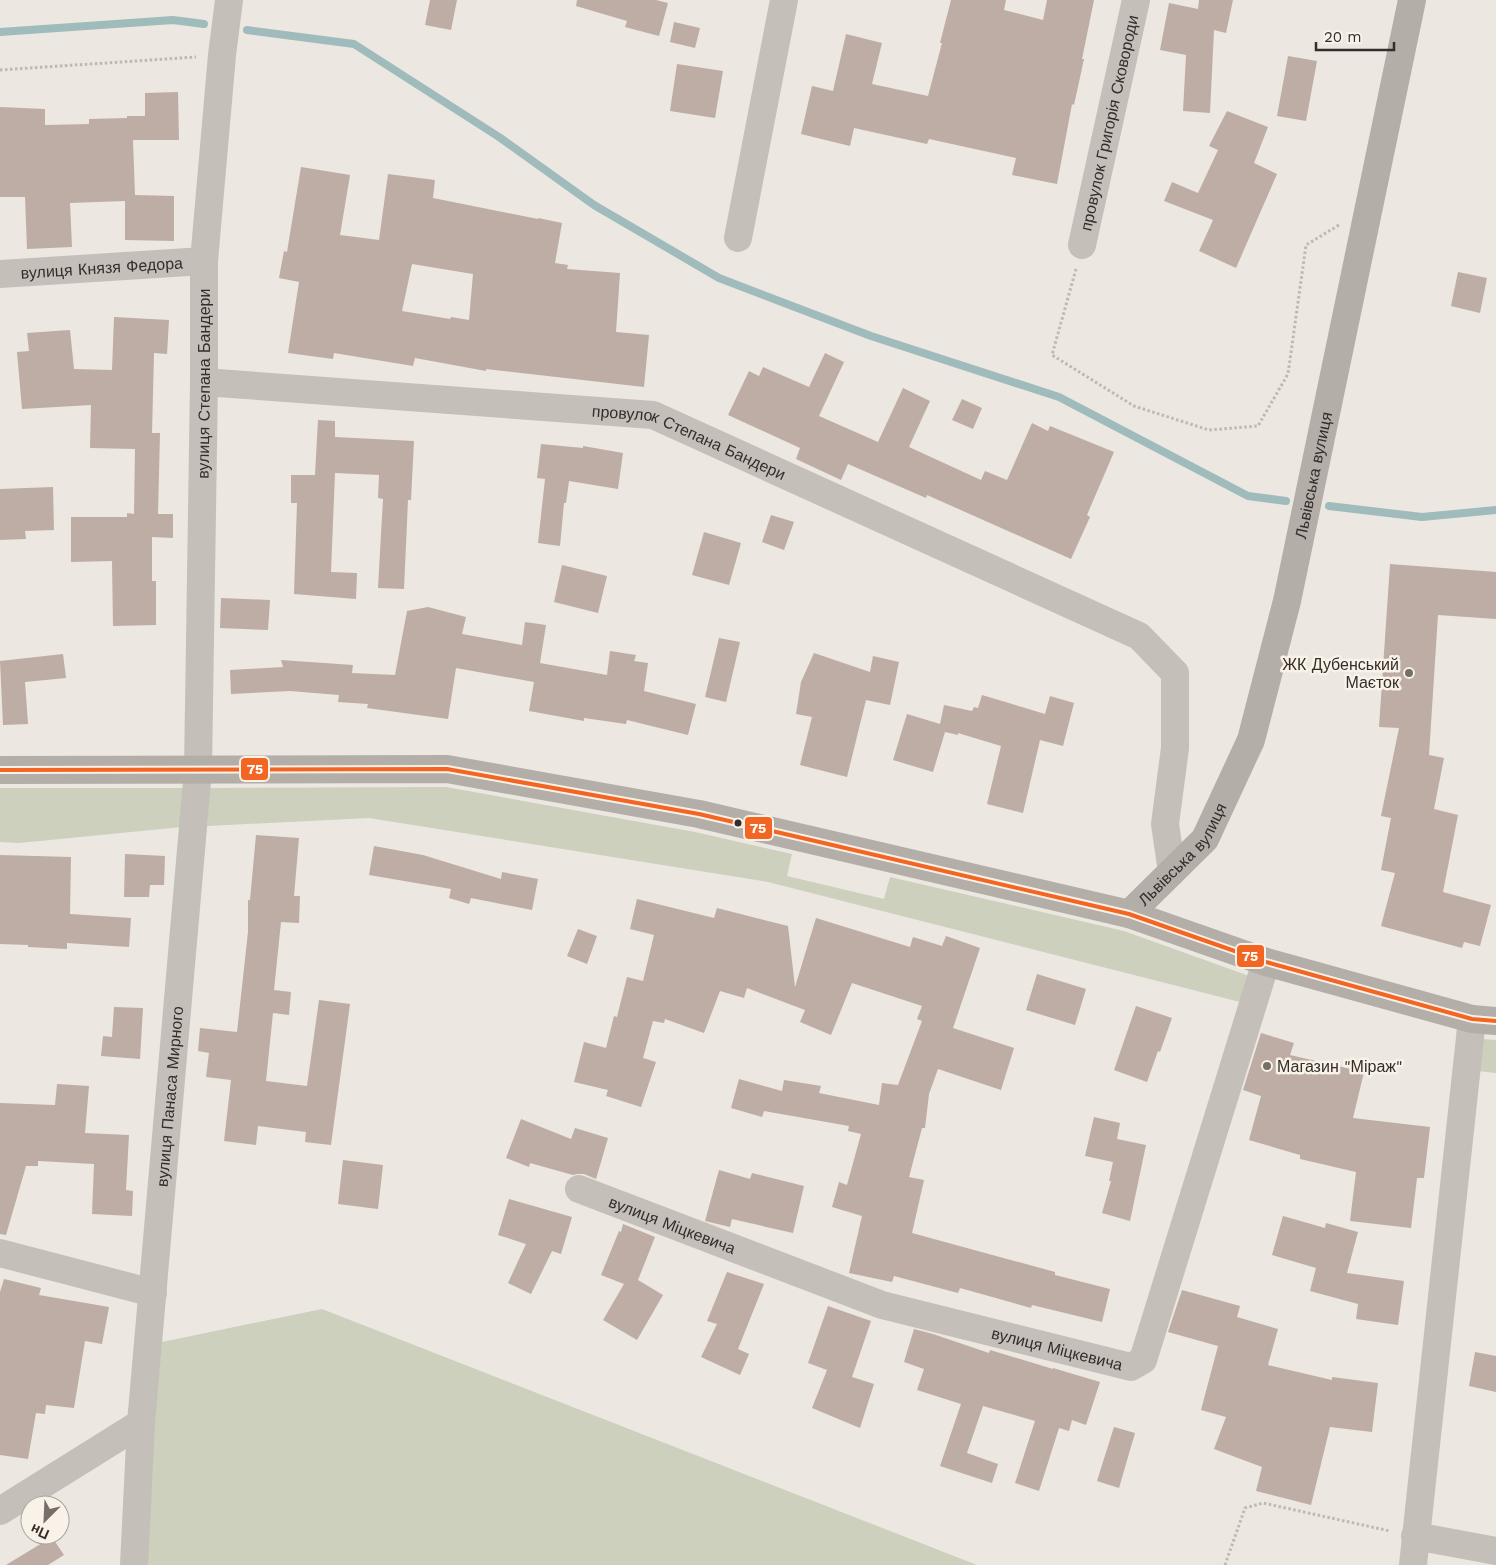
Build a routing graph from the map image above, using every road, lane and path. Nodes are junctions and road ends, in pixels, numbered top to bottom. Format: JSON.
{"nodes":[{"id":1,"x":229,"y":0,"type":"edge"},
{"id":2,"x":784,"y":0,"type":"edge"},
{"id":3,"x":1136,"y":0,"type":"edge"},
{"id":4,"x":1412,"y":0,"type":"edge"},
{"id":5,"x":222,"y":55,"type":"junction"},
{"id":6,"x":0,"y":70,"type":"edge"},
{"id":7,"x":1369,"y":206,"type":"junction"},
{"id":8,"x":738,"y":238,"type":"dead end"},
{"id":9,"x":1082,"y":245,"type":"joint"},
{"id":10,"x":204,"y":262,"type":"junction"},
{"id":11,"x":0,"y":274,"type":"edge"},
{"id":12,"x":204,"y":382,"type":"junction"},
{"id":13,"x":0,"y":770,"type":"edge"},
{"id":14,"x":198,"y":770,"type":"junction"},
{"id":15,"x":1172,"y":872,"type":"junction"},
{"id":16,"x":1129,"y":914,"type":"junction"},
{"id":17,"x":1266,"y":962,"type":"junction"},
{"id":18,"x":1484,"y":1020,"type":"edge"},
{"id":19,"x":579,"y":1189,"type":"dead end"},
{"id":20,"x":0,"y":1253,"type":"edge"},
{"id":21,"x":153,"y":1294,"type":"junction"},
{"id":22,"x":141,"y":1423,"type":"junction"},
{"id":23,"x":0,"y":1511,"type":"edge"},
{"id":24,"x":1415,"y":1536,"type":"junction"},
{"id":25,"x":1496,"y":1551,"type":"edge"},
{"id":26,"x":134,"y":1565,"type":"edge"},
{"id":27,"x":1225,"y":1565,"type":"edge"},
{"id":28,"x":1413,"y":1565,"type":"edge"}],
"edges":[{"from":1,"to":5,"type":"street","name":"вулиця Степана Бандери"},
{"from":2,"to":8,"type":"street"},
{"from":3,"to":9,"type":"street","name":"провулок Григорія Сковороди"},
{"from":4,"to":7,"type":"main road","name":"Львівська вулиця"},
{"from":5,"to":6,"type":"path"},
{"from":5,"to":10,"type":"street","name":"вулиця Степана Бандери"},
{"from":7,"to":9,"type":"path"},
{"from":7,"to":15,"type":"main road","name":"Львівська вулиця"},
{"from":10,"to":11,"type":"street","name":"вулиця Князя Федора"},
{"from":10,"to":12,"type":"street","name":"вулиця Степана Бандери"},
{"from":12,"to":14,"type":"street","name":"вулиця Степана Бандери"},
{"from":12,"to":15,"type":"street","name":"провулок Степана Бандери"},
{"from":13,"to":14,"type":"main road"},
{"from":14,"to":16,"type":"main road"},
{"from":14,"to":21,"type":"street","name":"вулиця Панаса Мирного"},
{"from":15,"to":16,"type":"main road","name":"Львівська вулиця"},
{"from":16,"to":17,"type":"main road"},
{"from":17,"to":18,"type":"main road"},
{"from":17,"to":19,"type":"street","name":"вулиця Міцкевича"},
{"from":18,"to":24,"type":"street"},
{"from":20,"to":21,"type":"street"},
{"from":21,"to":22,"type":"street","name":"вулиця Панаса Мирного"},
{"from":22,"to":23,"type":"street"},
{"from":22,"to":26,"type":"street","name":"вулиця Панаса Мирного"},
{"from":24,"to":25,"type":"street"},
{"from":24,"to":27,"type":"path"},
{"from":24,"to":28,"type":"street"}]}
